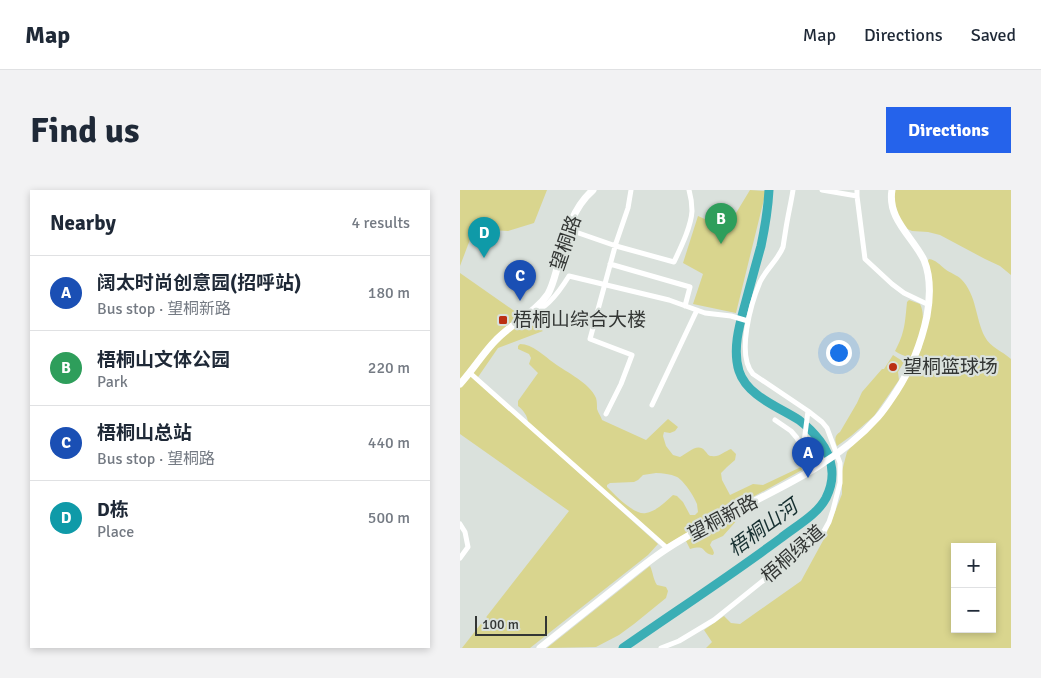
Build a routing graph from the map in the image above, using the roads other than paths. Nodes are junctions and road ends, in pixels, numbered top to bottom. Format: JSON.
{"nodes":[{"id":1,"x":593,"y":190,"type":"edge"},
{"id":2,"x":631,"y":190,"type":"edge"},
{"id":3,"x":690,"y":190,"type":"edge"},
{"id":4,"x":793,"y":190,"type":"edge"},
{"id":5,"x":822,"y":190,"type":"edge"},
{"id":6,"x":857,"y":190,"type":"edge"},
{"id":7,"x":892,"y":190,"type":"edge"},
{"id":8,"x":586,"y":193,"type":"edge"},
{"id":9,"x":857,"y":196,"type":"junction"},
{"id":10,"x":568,"y":229,"type":"junction"},
{"id":11,"x":615,"y":246,"type":"junction"},
{"id":12,"x":610,"y":264,"type":"junction"},
{"id":13,"x":604,"y":284,"type":"junction"},
{"id":14,"x":929,"y":305,"type":"junction"},
{"id":15,"x":685,"y":306,"type":"junction"},
{"id":16,"x":697,"y":310,"type":"junction"},
{"id":17,"x":529,"y":313,"type":"junction"},
{"id":18,"x":746,"y":320,"type":"junction"},
{"id":19,"x":470,"y":373,"type":"junction"},
{"id":20,"x":460,"y":384,"type":"edge"},
{"id":21,"x":652,"y":405,"type":"dead end"},
{"id":22,"x":606,"y":414,"type":"dead end"},
{"id":23,"x":807,"y":414,"type":"junction"},
{"id":24,"x":775,"y":420,"type":"dead end"},
{"id":25,"x":803,"y":447,"type":"junction"},
{"id":26,"x":814,"y":469,"type":"junction"},
{"id":27,"x":460,"y":524,"type":"edge"},
{"id":28,"x":668,"y":548,"type":"junction"},
{"id":29,"x":460,"y":558,"type":"edge"},
{"id":30,"x":540,"y":648,"type":"edge"},
{"id":31,"x":661,"y":648,"type":"edge"}],
"edges":[{"from":1,"to":8,"type":"street","name":"望桐路"},
{"from":2,"to":11,"type":"street"},
{"from":3,"to":11,"type":"street"},
{"from":4,"to":18,"type":"street","name":"梧桐绿道"},
{"from":5,"to":9,"type":"street"},
{"from":6,"to":9,"type":"street"},
{"from":7,"to":14,"type":"street","name":"望桐新路"},
{"from":8,"to":10,"type":"street","name":"望桐路"},
{"from":9,"to":14,"type":"street"},
{"from":10,"to":11,"type":"street"},
{"from":10,"to":17,"type":"street","name":"望桐路"},
{"from":11,"to":12,"type":"street"},
{"from":12,"to":13,"type":"street"},
{"from":12,"to":15,"type":"street"},
{"from":13,"to":15,"type":"street"},
{"from":13,"to":17,"type":"street"},
{"from":13,"to":22,"type":"street"},
{"from":14,"to":26,"type":"street","name":"望桐新路"},
{"from":15,"to":16,"type":"street"},
{"from":16,"to":18,"type":"street"},
{"from":16,"to":21,"type":"street"},
{"from":17,"to":19,"type":"street","name":"望桐路"},
{"from":18,"to":23,"type":"street","name":"梧桐绿道"},
{"from":19,"to":20,"type":"street","name":"望桐路"},
{"from":19,"to":28,"type":"street"},
{"from":23,"to":25,"type":"street"},
{"from":23,"to":31,"type":"street","name":"梧桐绿道"},
{"from":24,"to":25,"type":"street"},
{"from":25,"to":26,"type":"street"},
{"from":26,"to":28,"type":"street","name":"望桐新路"},
{"from":27,"to":29,"type":"street"},
{"from":28,"to":30,"type":"street","name":"望桐新路"}]}
